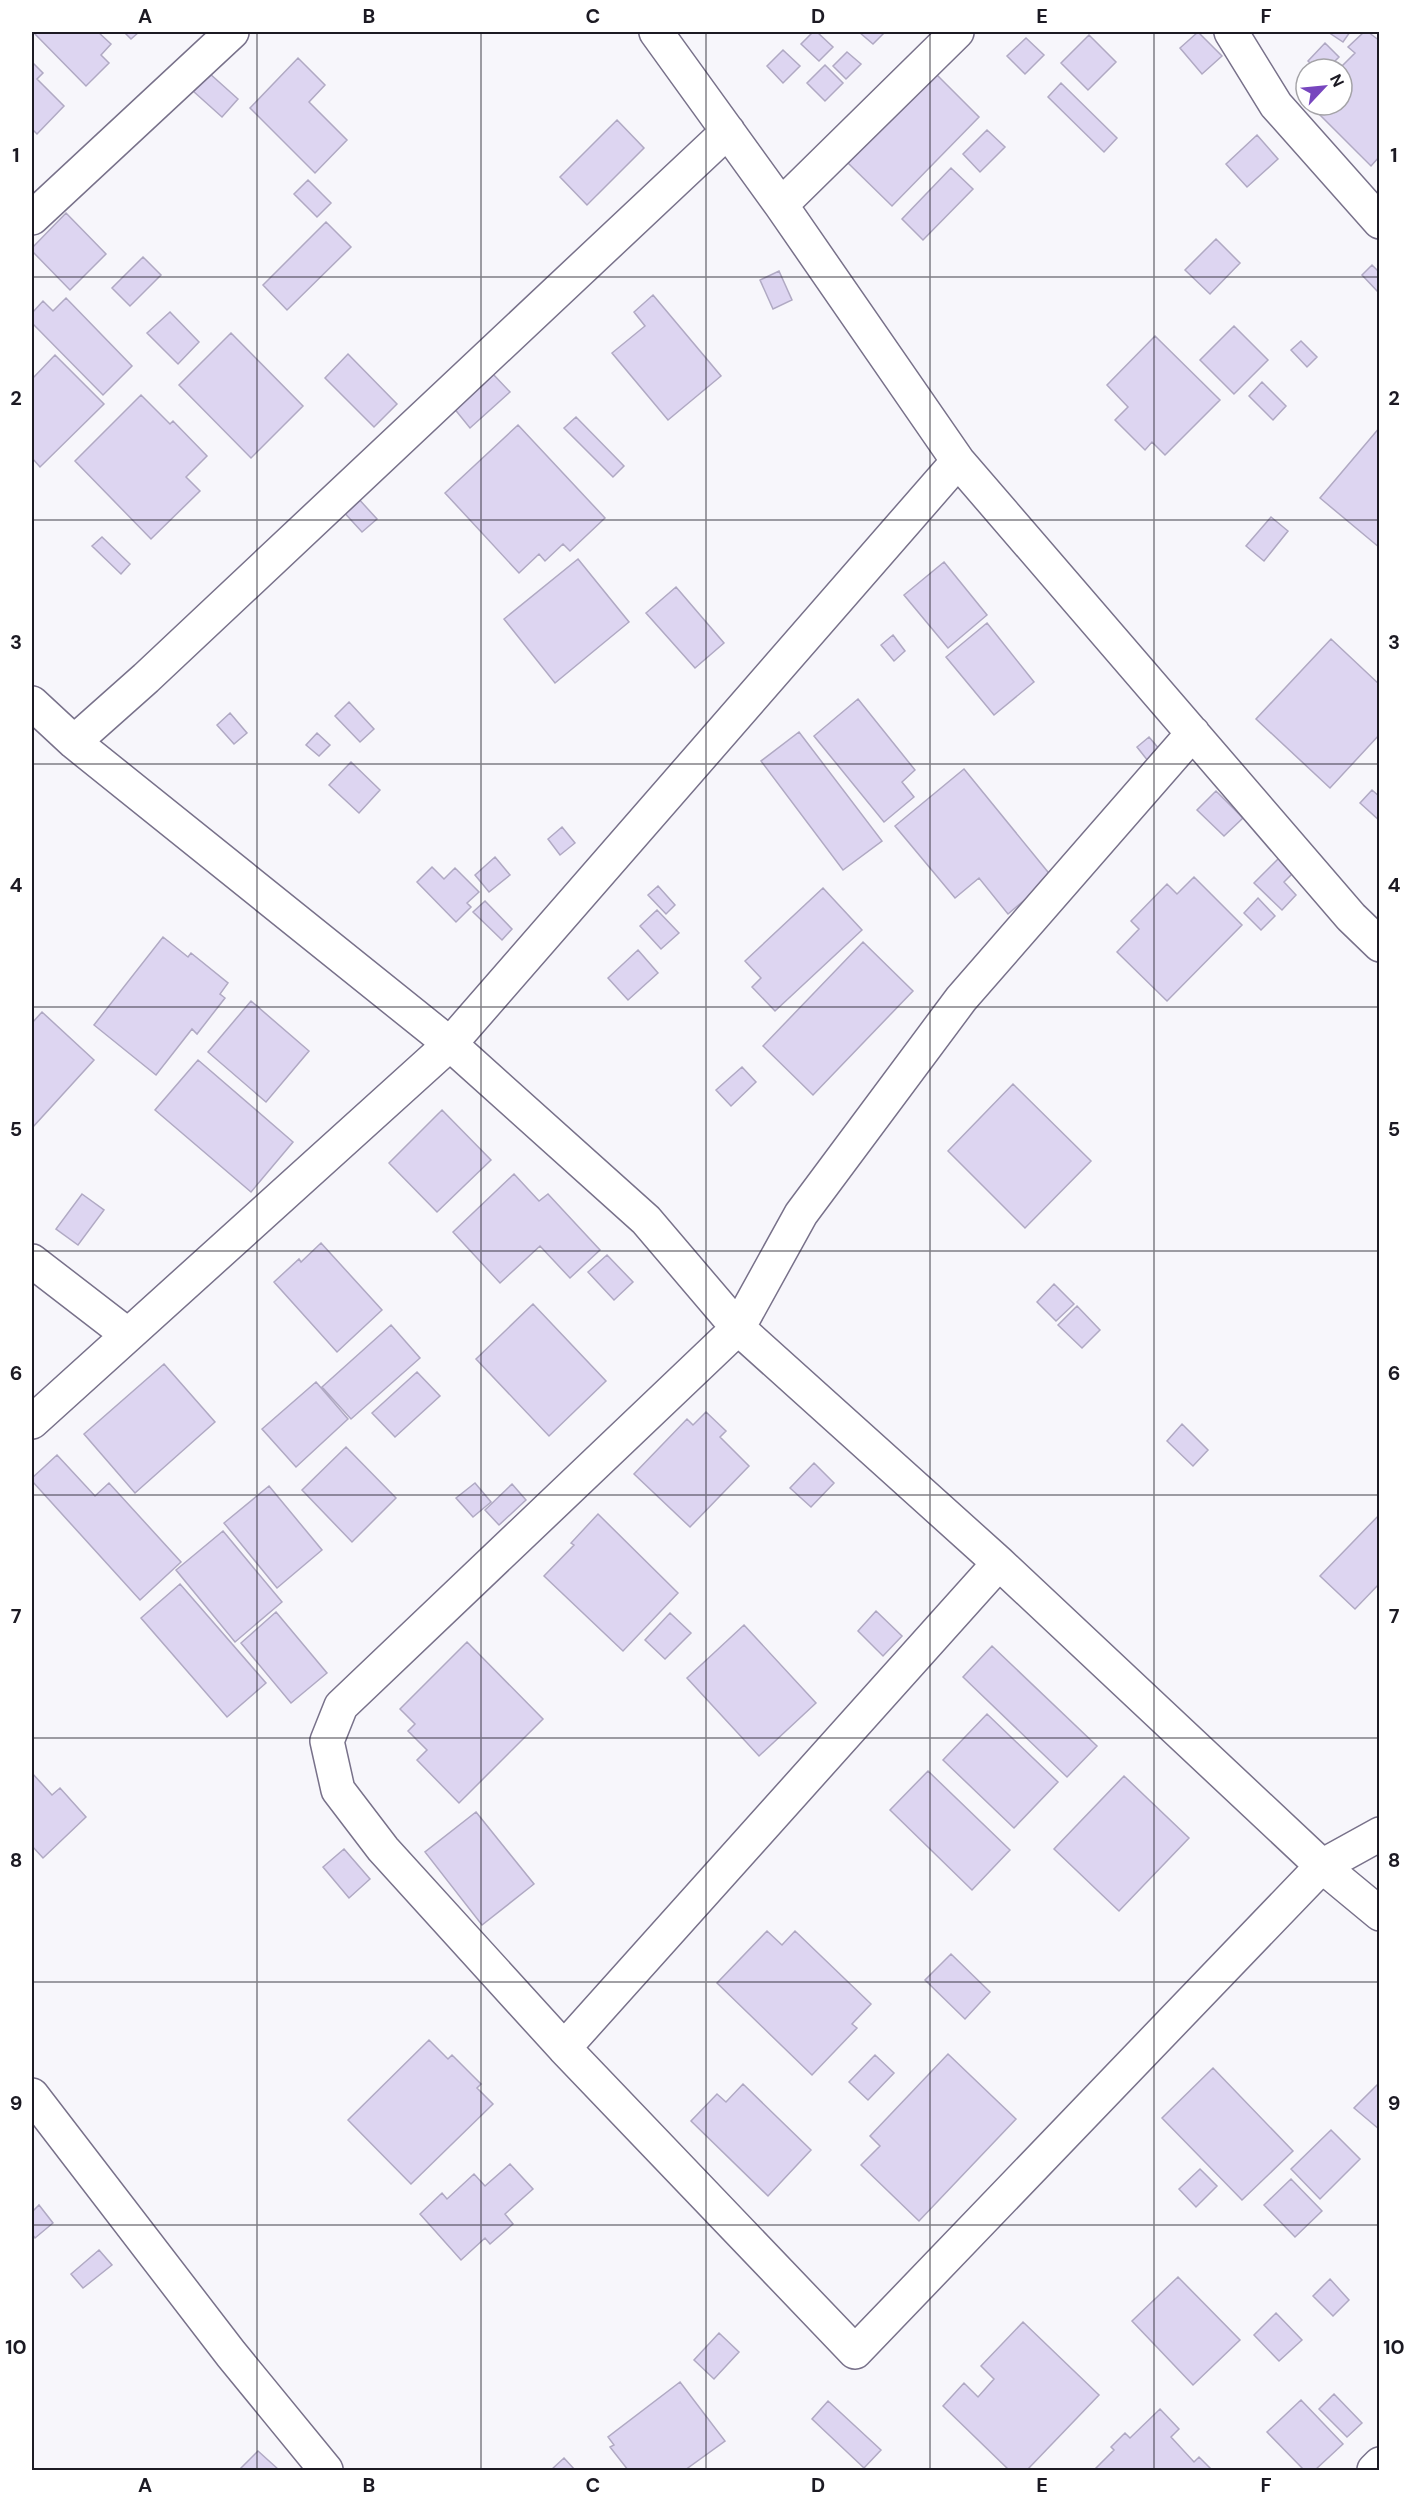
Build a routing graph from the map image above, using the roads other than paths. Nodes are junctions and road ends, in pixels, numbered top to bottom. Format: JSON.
{"nodes":[{"id":1,"x":232,"y":32,"type":"edge"},
{"id":2,"x":656,"y":32,"type":"edge"},
{"id":3,"x":957,"y":32,"type":"edge"},
{"id":4,"x":1231,"y":32,"type":"edge"},
{"id":5,"x":728,"y":131,"type":"junction"},
{"id":6,"x":781,"y":205,"type":"junction"},
{"id":7,"x":32,"y":218,"type":"edge"},
{"id":8,"x":1380,"y":222,"type":"edge"},
{"id":9,"x":958,"y":460,"type":"junction"},
{"id":10,"x":32,"y":703,"type":"edge"},
{"id":11,"x":1193,"y":733,"type":"junction"},
{"id":12,"x":74,"y":742,"type":"junction"},
{"id":13,"x":1380,"y":945,"type":"edge"},
{"id":14,"x":450,"y":1044,"type":"junction"},
{"id":15,"x":32,"y":1261,"type":"edge"},
{"id":16,"x":738,"y":1328,"type":"junction"},
{"id":17,"x":128,"y":1335,"type":"junction"},
{"id":18,"x":32,"y":1422,"type":"edge"},
{"id":19,"x":999,"y":1563,"type":"junction"},
{"id":20,"x":1380,"y":1834,"type":"edge"},
{"id":21,"x":1322,"y":1866,"type":"junction"},
{"id":22,"x":1380,"y":1914,"type":"edge"},
{"id":23,"x":564,"y":2048,"type":"junction"},
{"id":24,"x":32,"y":2095,"type":"edge"},
{"id":25,"x":1380,"y":2464,"type":"edge"},
{"id":26,"x":326,"y":2470,"type":"edge"},
{"id":27,"x":1374,"y":2470,"type":"edge"}],
"edges":[{"from":1,"to":7,"type":"street"},
{"from":2,"to":5,"type":"street"},
{"from":3,"to":6,"type":"street"},
{"from":4,"to":8,"type":"street"},
{"from":5,"to":6,"type":"street"},
{"from":5,"to":12,"type":"street"},
{"from":6,"to":9,"type":"street"},
{"from":9,"to":11,"type":"street"},
{"from":9,"to":14,"type":"street"},
{"from":10,"to":12,"type":"street"},
{"from":11,"to":13,"type":"street"},
{"from":11,"to":16,"type":"street"},
{"from":12,"to":14,"type":"street"},
{"from":14,"to":16,"type":"street"},
{"from":14,"to":17,"type":"street"},
{"from":15,"to":17,"type":"street"},
{"from":16,"to":19,"type":"street"},
{"from":16,"to":23,"type":"street"},
{"from":17,"to":18,"type":"street"},
{"from":19,"to":21,"type":"street"},
{"from":19,"to":23,"type":"street"},
{"from":20,"to":21,"type":"street"},
{"from":21,"to":22,"type":"street"},
{"from":21,"to":23,"type":"street"},
{"from":24,"to":26,"type":"street"},
{"from":25,"to":27,"type":"street"}]}
